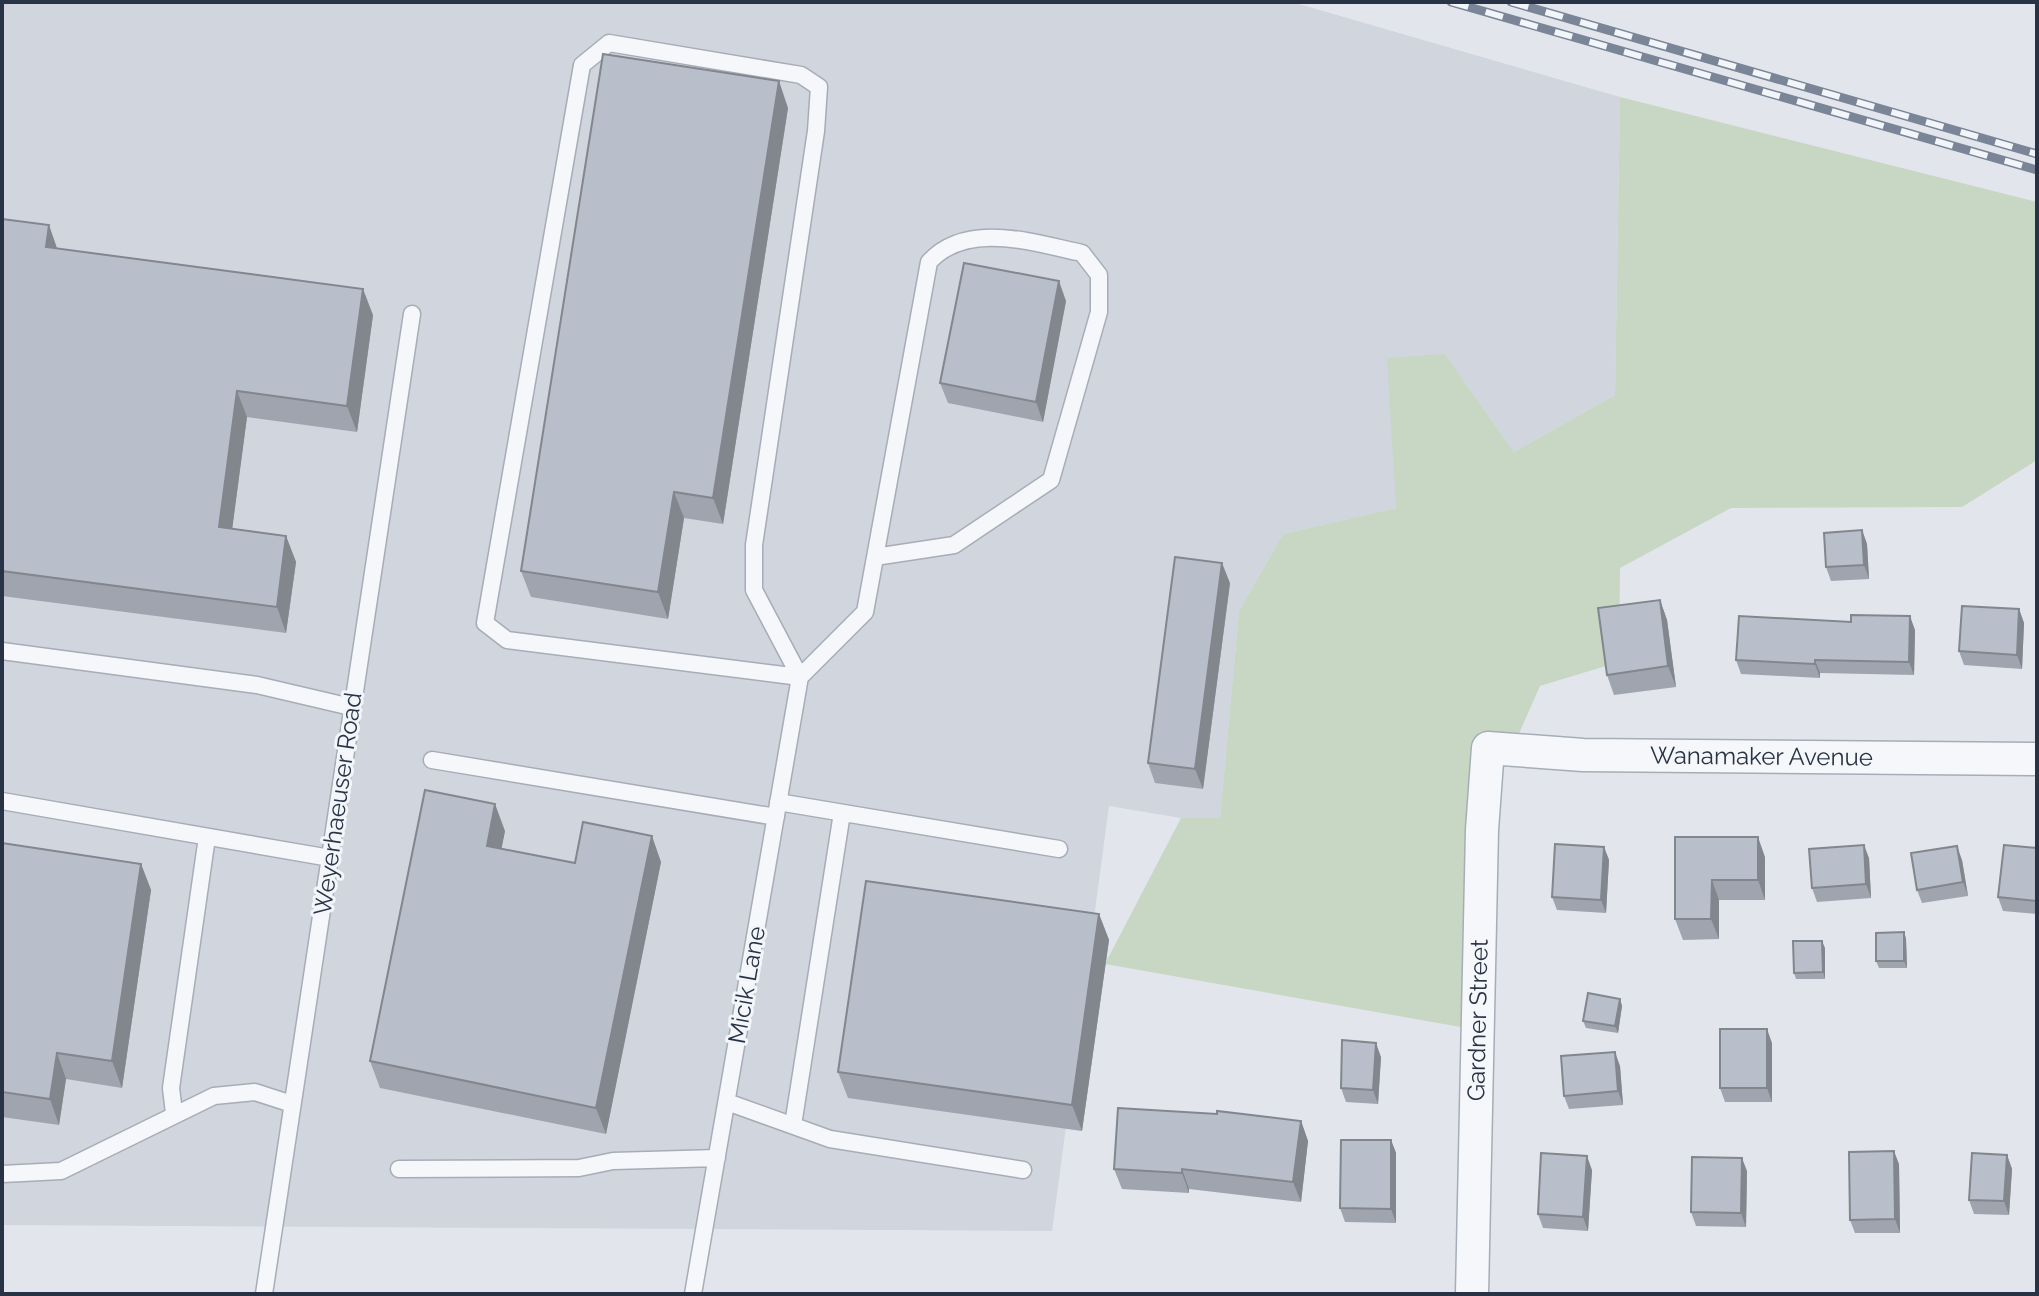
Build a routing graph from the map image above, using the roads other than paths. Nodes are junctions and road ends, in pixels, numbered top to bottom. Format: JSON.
{"nodes":[{"id":1,"x":412,"y":314,"type":"dead end"},
{"id":2,"x":875,"y":557,"type":"junction"},
{"id":3,"x":2,"y":651,"type":"edge"},
{"id":4,"x":800,"y":677,"type":"junction"},
{"id":5,"x":351,"y":707,"type":"junction"},
{"id":6,"x":1488,"y":748,"type":"joint"},
{"id":7,"x":2037,"y":759,"type":"edge"},
{"id":8,"x":432,"y":760,"type":"dead end"},
{"id":9,"x":2,"y":801,"type":"edge"},
{"id":10,"x":777,"y":809,"type":"junction"},
{"id":11,"x":842,"y":813,"type":"junction"},
{"id":12,"x":207,"y":837,"type":"junction"},
{"id":13,"x":1059,"y":849,"type":"dead end"},
{"id":14,"x":330,"y":858,"type":"junction"},
{"id":15,"x":727,"y":1102,"type":"junction"},
{"id":16,"x":292,"y":1104,"type":"junction"},
{"id":17,"x":174,"y":1113,"type":"junction"},
{"id":18,"x":793,"y":1125,"type":"junction"},
{"id":19,"x":717,"y":1158,"type":"junction"},
{"id":20,"x":399,"y":1169,"type":"dead end"},
{"id":21,"x":1023,"y":1170,"type":"dead end"},
{"id":22,"x":2,"y":1174,"type":"edge"},
{"id":23,"x":264,"y":1294,"type":"edge"},
{"id":24,"x":693,"y":1294,"type":"edge"},
{"id":25,"x":1472,"y":1294,"type":"edge"}],
"edges":[{"from":1,"to":5,"type":"lane","name":"Weyerhaeuser Road"},
{"from":2,"to":2,"type":"lane"},
{"from":2,"to":4,"type":"lane"},
{"from":3,"to":5,"type":"lane"},
{"from":4,"to":4,"type":"lane"},
{"from":4,"to":10,"type":"lane","name":"Micik Lane"},
{"from":5,"to":14,"type":"lane","name":"Weyerhaeuser Road"},
{"from":6,"to":7,"type":"street","name":"Wanamaker Avenue"},
{"from":6,"to":25,"type":"street","name":"Gardner Street"},
{"from":8,"to":10,"type":"lane"},
{"from":9,"to":12,"type":"lane"},
{"from":10,"to":11,"type":"lane"},
{"from":10,"to":15,"type":"lane","name":"Micik Lane"},
{"from":11,"to":13,"type":"lane"},
{"from":11,"to":18,"type":"lane"},
{"from":12,"to":14,"type":"lane"},
{"from":12,"to":17,"type":"lane"},
{"from":14,"to":16,"type":"lane","name":"Weyerhaeuser Road"},
{"from":15,"to":18,"type":"lane"},
{"from":15,"to":19,"type":"lane","name":"Micik Lane"},
{"from":16,"to":17,"type":"lane"},
{"from":16,"to":23,"type":"lane","name":"Weyerhaeuser Road"},
{"from":17,"to":22,"type":"lane"},
{"from":18,"to":21,"type":"lane"},
{"from":19,"to":20,"type":"lane"},
{"from":19,"to":24,"type":"lane","name":"Micik Lane"}]}
